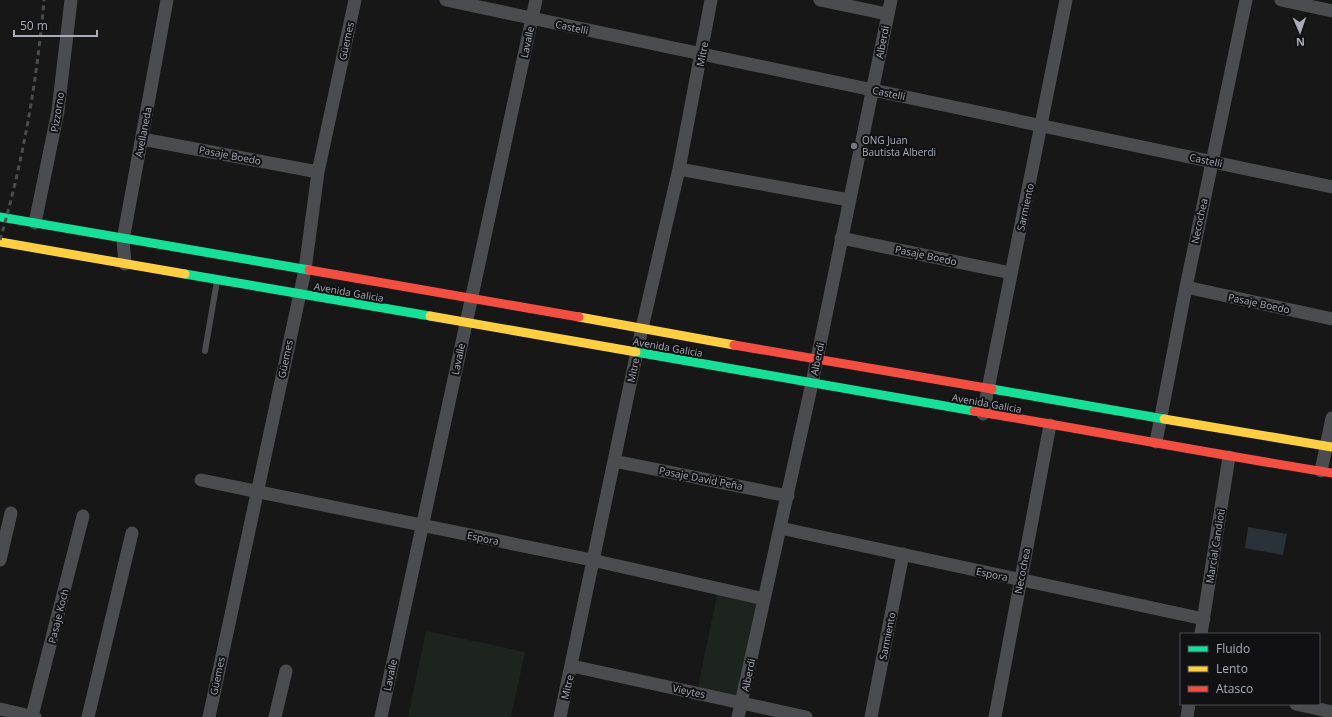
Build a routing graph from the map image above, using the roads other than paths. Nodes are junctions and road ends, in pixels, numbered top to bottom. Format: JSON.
{"nodes":[{"id":1,"x":71,"y":0,"type":"edge"},
{"id":2,"x":168,"y":0,"type":"edge"},
{"id":3,"x":355,"y":0,"type":"edge"},
{"id":4,"x":446,"y":0,"type":"edge"},
{"id":5,"x":536,"y":0,"type":"edge"},
{"id":6,"x":712,"y":0,"type":"edge"},
{"id":7,"x":820,"y":0,"type":"edge"},
{"id":8,"x":891,"y":0,"type":"edge"},
{"id":9,"x":1066,"y":0,"type":"edge"},
{"id":10,"x":1246,"y":0,"type":"edge"},
{"id":11,"x":1281,"y":0,"type":"edge"},
{"id":12,"x":1332,"y":11,"type":"edge"},
{"id":13,"x":887,"y":14,"type":"junction"},
{"id":14,"x":532,"y":19,"type":"junction"},
{"id":15,"x":702,"y":54,"type":"junction"},
{"id":16,"x":873,"y":89,"type":"junction"},
{"id":17,"x":1042,"y":126,"type":"junction"},
{"id":18,"x":142,"y":139,"type":"junction"},
{"id":19,"x":1212,"y":161,"type":"junction"},
{"id":20,"x":679,"y":168,"type":"junction"},
{"id":21,"x":318,"y":172,"type":"junction"},
{"id":22,"x":1332,"y":187,"type":"edge"},
{"id":23,"x":849,"y":200,"type":"junction"},
{"id":24,"x":0,"y":217,"type":"edge"},
{"id":25,"x":35,"y":223,"type":"junction"},
{"id":26,"x":841,"y":238,"type":"junction"},
{"id":27,"x":123,"y":240,"type":"junction"},
{"id":28,"x":0,"y":242,"type":"edge"},
{"id":29,"x":125,"y":264,"type":"junction"},
{"id":30,"x":305,"y":270,"type":"junction"},
{"id":31,"x":1011,"y":272,"type":"junction"},
{"id":32,"x":218,"y":280,"type":"junction"},
{"id":33,"x":1186,"y":287,"type":"junction"},
{"id":34,"x":299,"y":294,"type":"junction"},
{"id":35,"x":472,"y":298,"type":"junction"},
{"id":36,"x":1332,"y":319,"type":"edge"},
{"id":37,"x":466,"y":324,"type":"junction"},
{"id":38,"x":642,"y":328,"type":"junction"},
{"id":39,"x":205,"y":351,"type":"dead end"},
{"id":40,"x":637,"y":353,"type":"junction"},
{"id":41,"x":817,"y":360,"type":"junction"},
{"id":42,"x":812,"y":383,"type":"junction"},
{"id":43,"x":988,"y":390,"type":"junction"},
{"id":44,"x":983,"y":414,"type":"junction"},
{"id":45,"x":1160,"y":418,"type":"junction"},
{"id":46,"x":1332,"y":418,"type":"edge"},
{"id":47,"x":1050,"y":425,"type":"junction"},
{"id":48,"x":1156,"y":442,"type":"junction"},
{"id":49,"x":1329,"y":447,"type":"edge"},
{"id":50,"x":1229,"y":457,"type":"junction"},
{"id":51,"x":614,"y":461,"type":"junction"},
{"id":52,"x":1326,"y":472,"type":"edge"},
{"id":53,"x":201,"y":480,"type":"dead end"},
{"id":54,"x":257,"y":491,"type":"junction"},
{"id":55,"x":788,"y":496,"type":"junction"},
{"id":56,"x":11,"y":513,"type":"dead end"},
{"id":57,"x":83,"y":516,"type":"dead end"},
{"id":58,"x":422,"y":525,"type":"junction"},
{"id":59,"x":780,"y":528,"type":"junction"},
{"id":60,"x":132,"y":533,"type":"dead end"},
{"id":61,"x":903,"y":554,"type":"junction"},
{"id":62,"x":0,"y":560,"type":"edge"},
{"id":63,"x":592,"y":560,"type":"junction"},
{"id":64,"x":1021,"y":580,"type":"junction"},
{"id":65,"x":764,"y":600,"type":"junction"},
{"id":66,"x":1204,"y":619,"type":"junction"},
{"id":67,"x":1201,"y":633,"type":"edge"},
{"id":68,"x":572,"y":666,"type":"junction"},
{"id":69,"x":286,"y":671,"type":"dead end"},
{"id":70,"x":742,"y":703,"type":"junction"},
{"id":71,"x":1190,"y":705,"type":"edge"},
{"id":72,"x":1298,"y":705,"type":"edge"},
{"id":73,"x":0,"y":709,"type":"edge"},
{"id":74,"x":1313,"y":712,"type":"edge"},
{"id":75,"x":1332,"y":712,"type":"edge"},
{"id":76,"x":33,"y":717,"type":"edge"},
{"id":77,"x":88,"y":717,"type":"edge"},
{"id":78,"x":209,"y":717,"type":"edge"},
{"id":79,"x":275,"y":717,"type":"edge"},
{"id":80,"x":381,"y":717,"type":"edge"},
{"id":81,"x":560,"y":717,"type":"edge"},
{"id":82,"x":738,"y":717,"type":"edge"},
{"id":83,"x":806,"y":717,"type":"edge"},
{"id":84,"x":871,"y":717,"type":"edge"},
{"id":85,"x":995,"y":717,"type":"edge"},
{"id":86,"x":1187,"y":717,"type":"edge"}],
"edges":[{"from":1,"to":25,"type":"street","name":"Pizzorno"},
{"from":2,"to":18,"type":"street","name":"Avellaneda"},
{"from":3,"to":21,"type":"street","name":"Güemes"},
{"from":4,"to":14,"type":"street","name":"Castelli"},
{"from":5,"to":14,"type":"street","name":"Lavalle"},
{"from":6,"to":15,"type":"street","name":"Mitre"},
{"from":7,"to":13,"type":"street"},
{"from":8,"to":13,"type":"street","name":"Alberdi"},
{"from":9,"to":17,"type":"street","name":"Sarmiento"},
{"from":10,"to":19,"type":"street","name":"Necochea"},
{"from":11,"to":12,"type":"street"},
{"from":13,"to":16,"type":"street","name":"Alberdi"},
{"from":14,"to":15,"type":"street","name":"Castelli"},
{"from":14,"to":35,"type":"street","name":"Lavalle"},
{"from":15,"to":16,"type":"street","name":"Castelli"},
{"from":15,"to":20,"type":"street","name":"Mitre"},
{"from":16,"to":17,"type":"street","name":"Castelli"},
{"from":16,"to":23,"type":"street","name":"Alberdi"},
{"from":17,"to":19,"type":"street","name":"Castelli"},
{"from":17,"to":31,"type":"street","name":"Sarmiento"},
{"from":18,"to":21,"type":"street","name":"Pasaje Boedo"},
{"from":18,"to":27,"type":"street","name":"Avellaneda"},
{"from":19,"to":22,"type":"street","name":"Castelli"},
{"from":19,"to":33,"type":"street","name":"Necochea"},
{"from":20,"to":23,"type":"street"},
{"from":20,"to":38,"type":"street","name":"Mitre"},
{"from":21,"to":30,"type":"street","name":"Güemes"},
{"from":23,"to":26,"type":"street","name":"Alberdi"},
{"from":24,"to":25,"type":"main road","name":"Avenida Galicia"},
{"from":25,"to":27,"type":"main road","name":"Avenida Galicia"},
{"from":26,"to":31,"type":"street","name":"Pasaje Boedo"},
{"from":26,"to":41,"type":"street","name":"Alberdi"},
{"from":27,"to":29,"type":"street","name":"Avellaneda"},
{"from":27,"to":30,"type":"main road","name":"Avenida Galicia"},
{"from":28,"to":29,"type":"main road","name":"Avenida Galicia"},
{"from":29,"to":32,"type":"main road","name":"Avenida Galicia"},
{"from":30,"to":34,"type":"street","name":"Güemes"},
{"from":30,"to":35,"type":"main road","name":"Avenida Galicia"},
{"from":31,"to":43,"type":"street","name":"Sarmiento"},
{"from":32,"to":34,"type":"main road","name":"Avenida Galicia"},
{"from":32,"to":39,"type":"lane"},
{"from":33,"to":36,"type":"street","name":"Pasaje Boedo"},
{"from":33,"to":45,"type":"street","name":"Necochea"},
{"from":34,"to":37,"type":"main road","name":"Avenida Galicia"},
{"from":34,"to":54,"type":"street","name":"Güemes"},
{"from":35,"to":37,"type":"street","name":"Lavalle"},
{"from":35,"to":38,"type":"main road","name":"Avenida Galicia"},
{"from":37,"to":40,"type":"main road","name":"Avenida Galicia"},
{"from":37,"to":58,"type":"street","name":"Lavalle"},
{"from":38,"to":40,"type":"street","name":"Mitre"},
{"from":38,"to":41,"type":"main road","name":"Avenida Galicia"},
{"from":40,"to":42,"type":"main road","name":"Avenida Galicia"},
{"from":40,"to":51,"type":"street","name":"Mitre"},
{"from":41,"to":42,"type":"street","name":"Alberdi"},
{"from":41,"to":43,"type":"main road","name":"Avenida Galicia"},
{"from":42,"to":44,"type":"main road","name":"Avenida Galicia"},
{"from":42,"to":55,"type":"street","name":"Alberdi"},
{"from":43,"to":44,"type":"street","name":"Sarmiento"},
{"from":43,"to":45,"type":"main road","name":"Avenida Galicia"},
{"from":44,"to":47,"type":"main road","name":"Avenida Galicia"},
{"from":45,"to":48,"type":"street","name":"Necochea"},
{"from":45,"to":49,"type":"main road","name":"Avenida Galicia"},
{"from":46,"to":49,"type":"street"},
{"from":47,"to":48,"type":"main road","name":"Avenida Galicia"},
{"from":47,"to":64,"type":"street","name":"Necochea"},
{"from":48,"to":50,"type":"main road","name":"Avenida Galicia"},
{"from":49,"to":52,"type":"street"},
{"from":50,"to":52,"type":"main road","name":"Avenida Galicia"},
{"from":50,"to":66,"type":"street","name":"Marcial Candioti"},
{"from":51,"to":55,"type":"street","name":"Pasaje David Peña"},
{"from":51,"to":63,"type":"street","name":"Mitre"},
{"from":53,"to":54,"type":"street","name":"Espora"},
{"from":54,"to":58,"type":"street","name":"Espora"},
{"from":54,"to":78,"type":"street","name":"Güemes"},
{"from":55,"to":59,"type":"street","name":"Alberdi"},
{"from":56,"to":62,"type":"street"},
{"from":57,"to":76,"type":"street","name":"Pasaje Koch"},
{"from":58,"to":63,"type":"street","name":"Espora"},
{"from":58,"to":80,"type":"street","name":"Lavalle"},
{"from":59,"to":61,"type":"street","name":"Espora"},
{"from":59,"to":65,"type":"street","name":"Alberdi"},
{"from":60,"to":77,"type":"street"},
{"from":61,"to":64,"type":"street","name":"Espora"},
{"from":61,"to":84,"type":"street","name":"Sarmiento"},
{"from":63,"to":65,"type":"street","name":"Espora"},
{"from":63,"to":68,"type":"street","name":"Mitre"},
{"from":64,"to":66,"type":"street","name":"Espora"},
{"from":64,"to":85,"type":"street","name":"Necochea"},
{"from":65,"to":70,"type":"street","name":"Alberdi"},
{"from":66,"to":67,"type":"street","name":"Marcial Candioti"},
{"from":68,"to":70,"type":"street","name":"Vieytes"},
{"from":68,"to":81,"type":"street","name":"Mitre"},
{"from":69,"to":79,"type":"street"},
{"from":70,"to":82,"type":"street","name":"Alberdi"},
{"from":70,"to":83,"type":"street","name":"Vieytes"},
{"from":71,"to":86,"type":"street"},
{"from":72,"to":74,"type":"street"},
{"from":73,"to":76,"type":"street","name":"Pasaje Koch"},
{"from":74,"to":75,"type":"street"}]}
